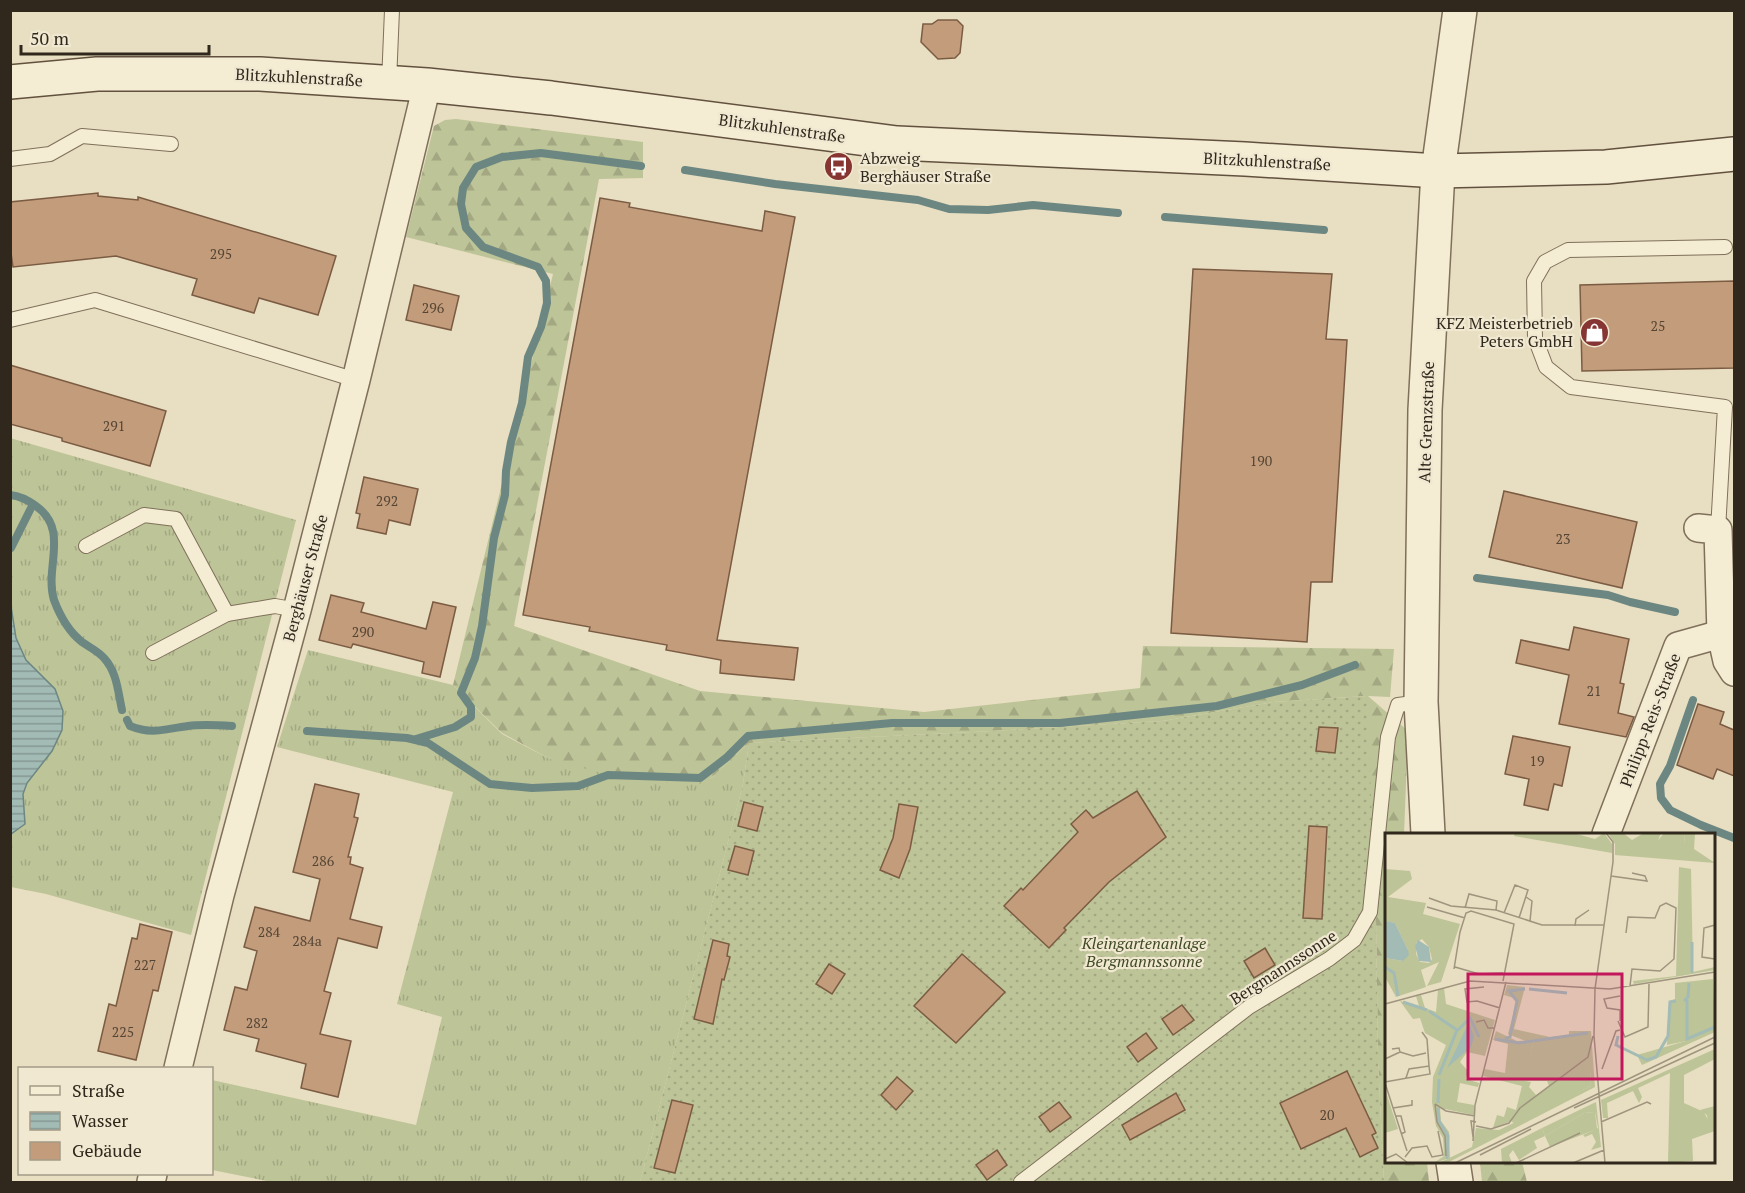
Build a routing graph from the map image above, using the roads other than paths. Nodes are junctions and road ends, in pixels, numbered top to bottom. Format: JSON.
{"nodes":[{"id":1,"x":392,"y":10,"type":"edge"},
{"id":2,"x":1460,"y":10,"type":"edge"},
{"id":3,"x":10,"y":82,"type":"edge"},
{"id":4,"x":389,"y":82,"type":"junction"},
{"id":5,"x":427,"y":85,"type":"junction"},
{"id":6,"x":171,"y":144,"type":"dead end"},
{"id":7,"x":1734,"y":153,"type":"edge"},
{"id":8,"x":10,"y":159,"type":"edge"},
{"id":9,"x":1438,"y":171,"type":"junction"},
{"id":10,"x":1725,"y":247,"type":"dead end"},
{"id":11,"x":10,"y":320,"type":"edge"},
{"id":12,"x":356,"y":380,"type":"junction"},
{"id":13,"x":1708,"y":529,"type":"joint"},
{"id":14,"x":86,"y":546,"type":"dead end"},
{"id":15,"x":297,"y":610,"type":"junction"},
{"id":16,"x":227,"y":614,"type":"junction"},
{"id":17,"x":1721,"y":634,"type":"junction"},
{"id":18,"x":153,"y":653,"type":"dead end"},
{"id":19,"x":1734,"y":672,"type":"edge"},
{"id":20,"x":1421,"y":702,"type":"junction"},
{"id":21,"x":1428,"y":833,"type":"edge"},
{"id":22,"x":1606,"y":833,"type":"edge"},
{"id":23,"x":178,"y":1067,"type":"edge"},
{"id":24,"x":1454,"y":1163,"type":"edge"},
{"id":25,"x":1021,"y":1182,"type":"edge"},
{"id":26,"x":1456,"y":1182,"type":"edge"}],
"edges":[{"from":1,"to":4,"type":"lane"},
{"from":2,"to":9,"type":"main road","name":"Alte Grenzstraße"},
{"from":3,"to":4,"type":"main road","name":"Blitzkuhlenstraße"},
{"from":4,"to":5,"type":"main road","name":"Blitzkuhlenstraße"},
{"from":5,"to":9,"type":"main road","name":"Blitzkuhlenstraße"},
{"from":5,"to":12,"type":"street","name":"Berghäuser Straße"},
{"from":6,"to":8,"type":"lane"},
{"from":7,"to":9,"type":"main road","name":"Blitzkuhlenstraße"},
{"from":9,"to":20,"type":"main road","name":"Alte Grenzstraße"},
{"from":10,"to":13,"type":"lane"},
{"from":11,"to":12,"type":"lane"},
{"from":12,"to":15,"type":"street","name":"Berghäuser Straße"},
{"from":13,"to":17,"type":"street"},
{"from":14,"to":16,"type":"lane"},
{"from":15,"to":16,"type":"lane"},
{"from":15,"to":23,"type":"street","name":"Berghäuser Straße"},
{"from":16,"to":18,"type":"lane"},
{"from":17,"to":19,"type":"street"},
{"from":17,"to":22,"type":"street","name":"Philipp-Reis-Straße"},
{"from":20,"to":21,"type":"main road","name":"Alte Grenzstraße"},
{"from":20,"to":25,"type":"lane","name":"Bergmannssonne"},
{"from":24,"to":26,"type":"main road"}]}
